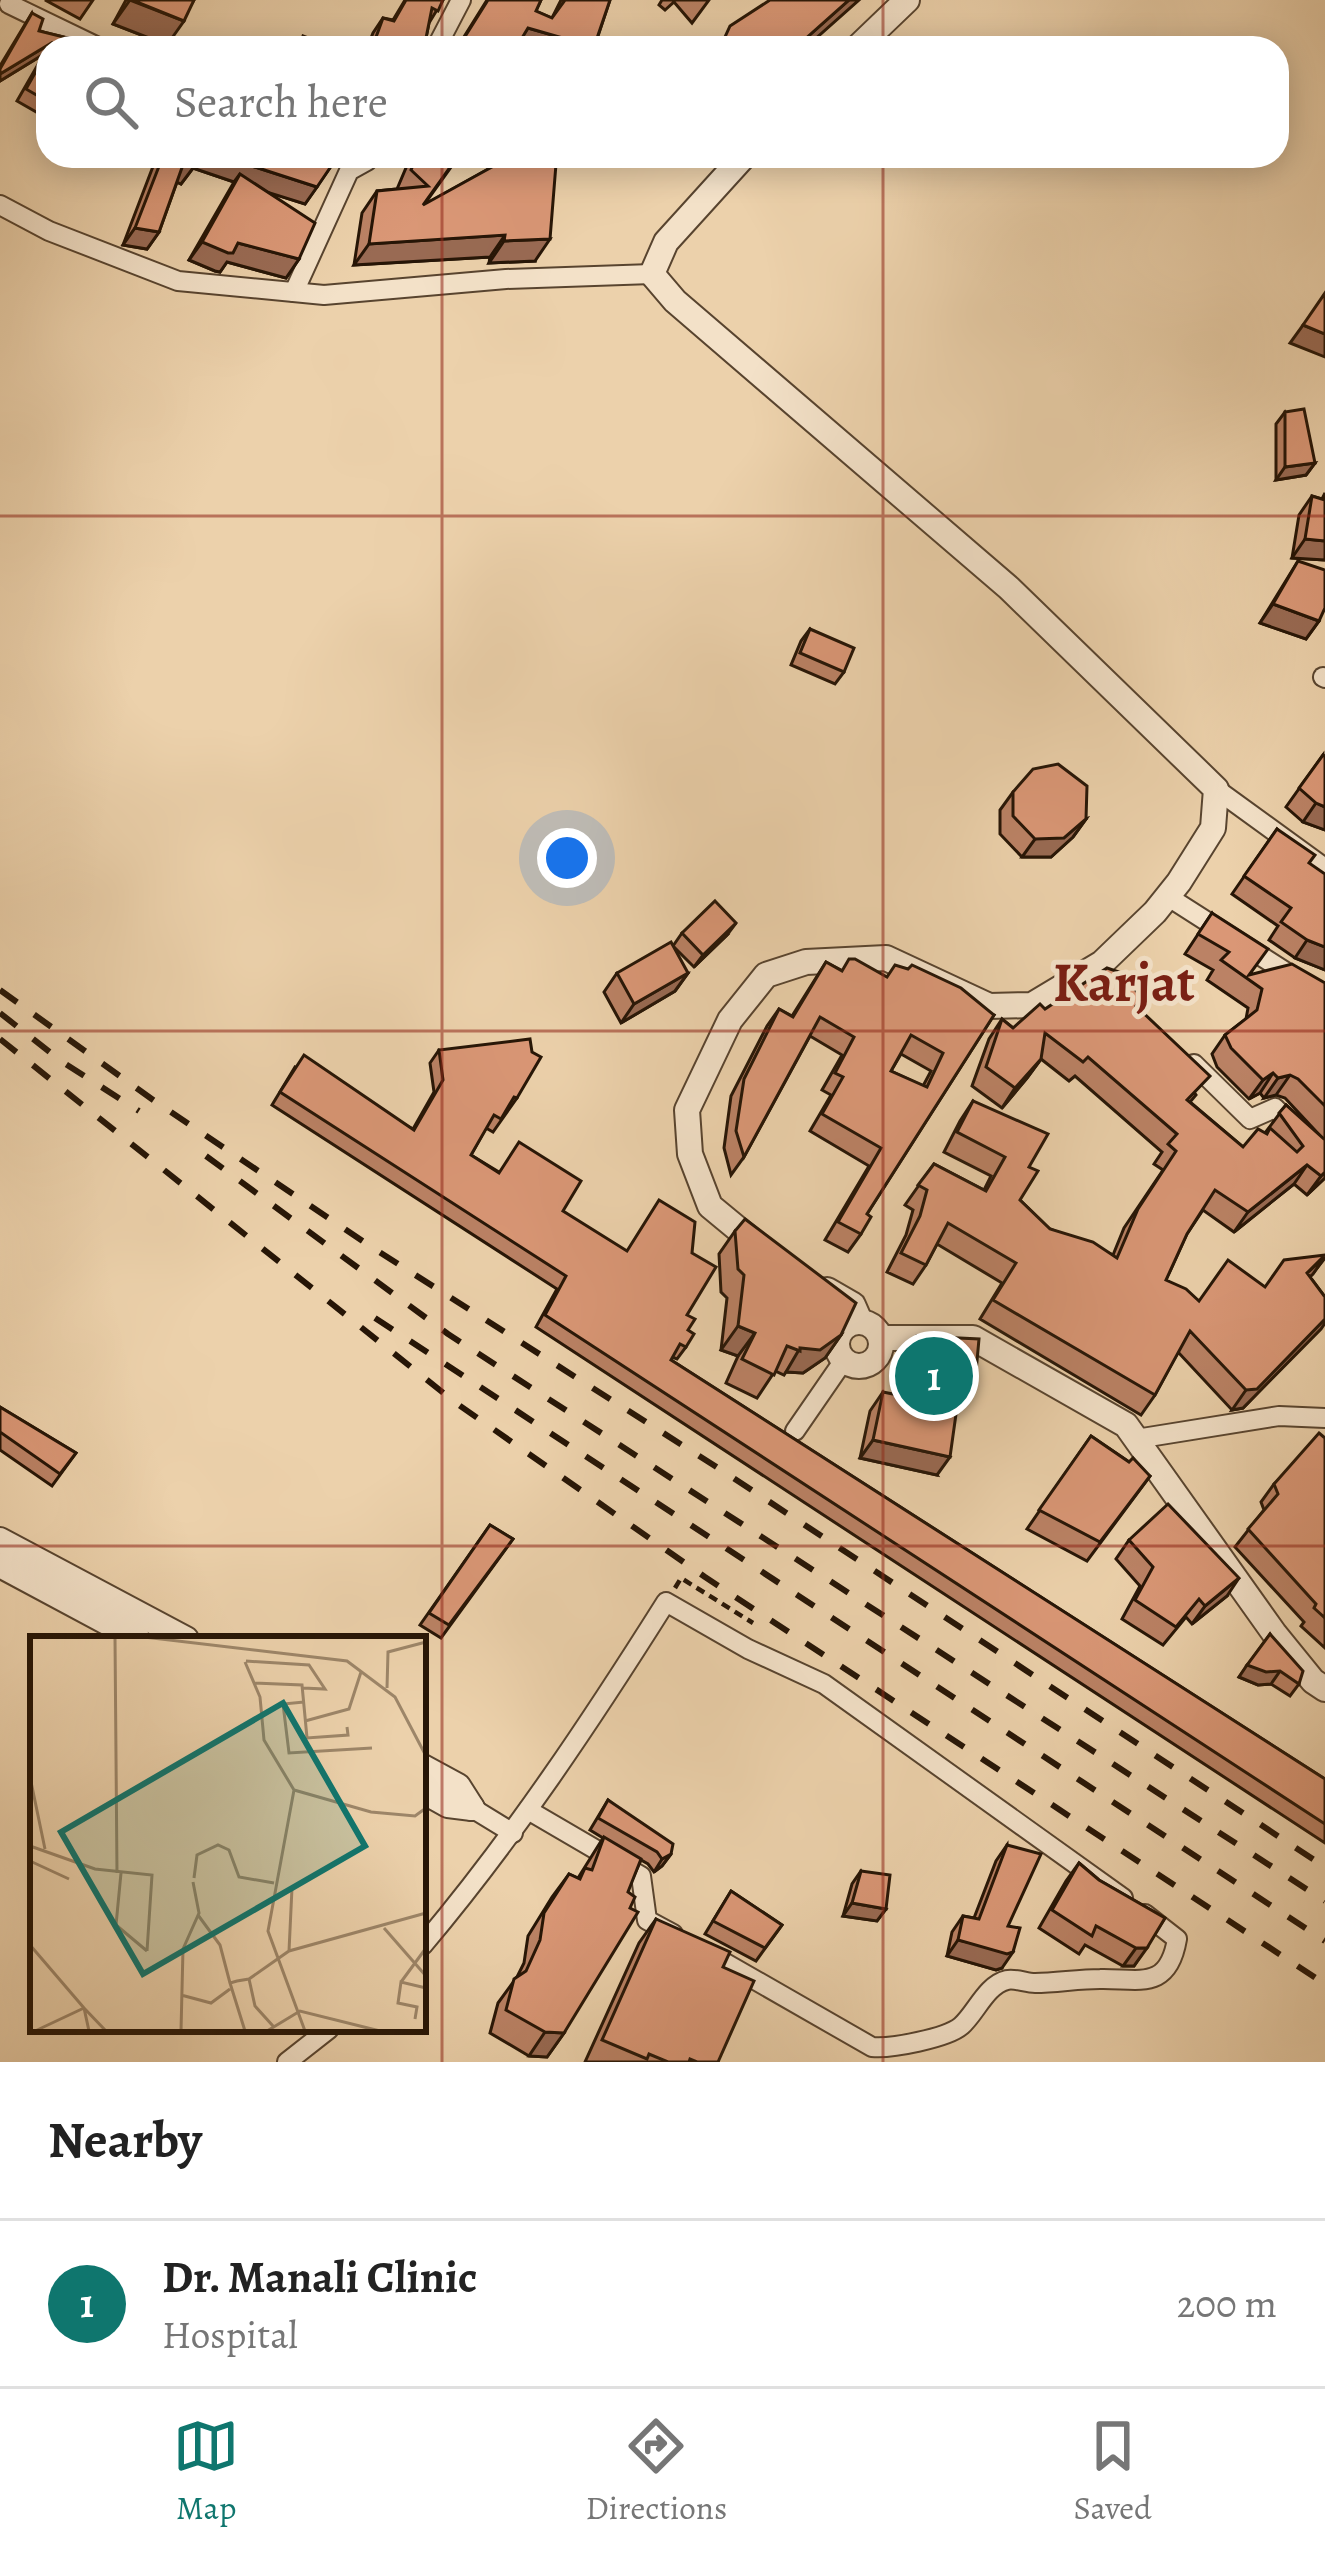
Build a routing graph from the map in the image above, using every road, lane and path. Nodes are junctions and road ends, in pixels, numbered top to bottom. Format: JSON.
{"nodes":[{"id":1,"x":461,"y":0,"type":"edge"},
{"id":2,"x":907,"y":0,"type":"edge"},
{"id":3,"x":7,"y":1,"type":"edge"},
{"id":4,"x":76,"y":36,"type":"edge"},
{"id":5,"x":442,"y":36,"type":"edge"},
{"id":6,"x":870,"y":36,"type":"edge"},
{"id":7,"x":352,"y":168,"type":"edge"},
{"id":8,"x":733,"y":168,"type":"edge"},
{"id":9,"x":0,"y":205,"type":"edge"},
{"id":10,"x":652,"y":274,"type":"junction"},
{"id":11,"x":294,"y":292,"type":"junction"},
{"id":12,"x":1216,"y":788,"type":"junction"},
{"id":13,"x":1325,"y":868,"type":"edge"},
{"id":14,"x":1167,"y":896,"type":"junction"},
{"id":15,"x":1325,"y":998,"type":"edge"},
{"id":16,"x":1172,"y":1042,"type":"edge"},
{"id":17,"x":1314,"y":1147,"type":"edge"},
{"id":18,"x":775,"y":1259,"type":"edge"},
{"id":19,"x":812,"y":1281,"type":"edge"},
{"id":20,"x":860,"y":1321,"type":"junction"},
{"id":21,"x":881,"y":1338,"type":"junction"},
{"id":22,"x":844,"y":1360,"type":"junction"},
{"id":23,"x":1325,"y":1418,"type":"edge"},
{"id":24,"x":795,"y":1431,"type":"dead end"},
{"id":25,"x":1136,"y":1439,"type":"junction"},
{"id":26,"x":0,"y":1540,"type":"edge"},
{"id":27,"x":0,"y":1565,"type":"edge"},
{"id":28,"x":681,"y":1578,"type":"dead end"},
{"id":29,"x":753,"y":1623,"type":"dead end"},
{"id":30,"x":132,"y":1636,"type":"edge"},
{"id":31,"x":180,"y":1636,"type":"edge"},
{"id":32,"x":1325,"y":1689,"type":"edge"},
{"id":33,"x":426,"y":1769,"type":"edge"},
{"id":34,"x":426,"y":1793,"type":"edge"},
{"id":35,"x":472,"y":1808,"type":"junction"},
{"id":36,"x":528,"y":1810,"type":"junction"},
{"id":37,"x":513,"y":1833,"type":"junction"},
{"id":38,"x":426,"y":1941,"type":"edge"},
{"id":39,"x":325,"y":2032,"type":"edge"},
{"id":40,"x":287,"y":2062,"type":"edge"}],
"edges":[{"from":1,"to":5,"type":"street"},
{"from":2,"to":6,"type":"street"},
{"from":3,"to":4,"type":"street"},
{"from":7,"to":11,"type":"street"},
{"from":8,"to":10,"type":"street"},
{"from":9,"to":11,"type":"street"},
{"from":10,"to":11,"type":"street"},
{"from":10,"to":12,"type":"street"},
{"from":12,"to":13,"type":"street"},
{"from":12,"to":14,"type":"street"},
{"from":14,"to":15,"type":"street"},
{"from":14,"to":18,"type":"street"},
{"from":16,"to":17,"type":"street"},
{"from":19,"to":20,"type":"street"},
{"from":20,"to":21,"type":"street"},
{"from":20,"to":22,"type":"street"},
{"from":21,"to":22,"type":"street"},
{"from":21,"to":25,"type":"street"},
{"from":22,"to":24,"type":"street"},
{"from":23,"to":25,"type":"street"},
{"from":25,"to":32,"type":"street"},
{"from":26,"to":31,"type":"street"},
{"from":27,"to":30,"type":"street"},
{"from":28,"to":29,"type":"path"},
{"from":33,"to":35,"type":"street"},
{"from":34,"to":35,"type":"street"},
{"from":35,"to":37,"type":"street"},
{"from":36,"to":36,"type":"street"},
{"from":36,"to":37,"type":"street"},
{"from":37,"to":38,"type":"street"},
{"from":39,"to":40,"type":"street"}]}
